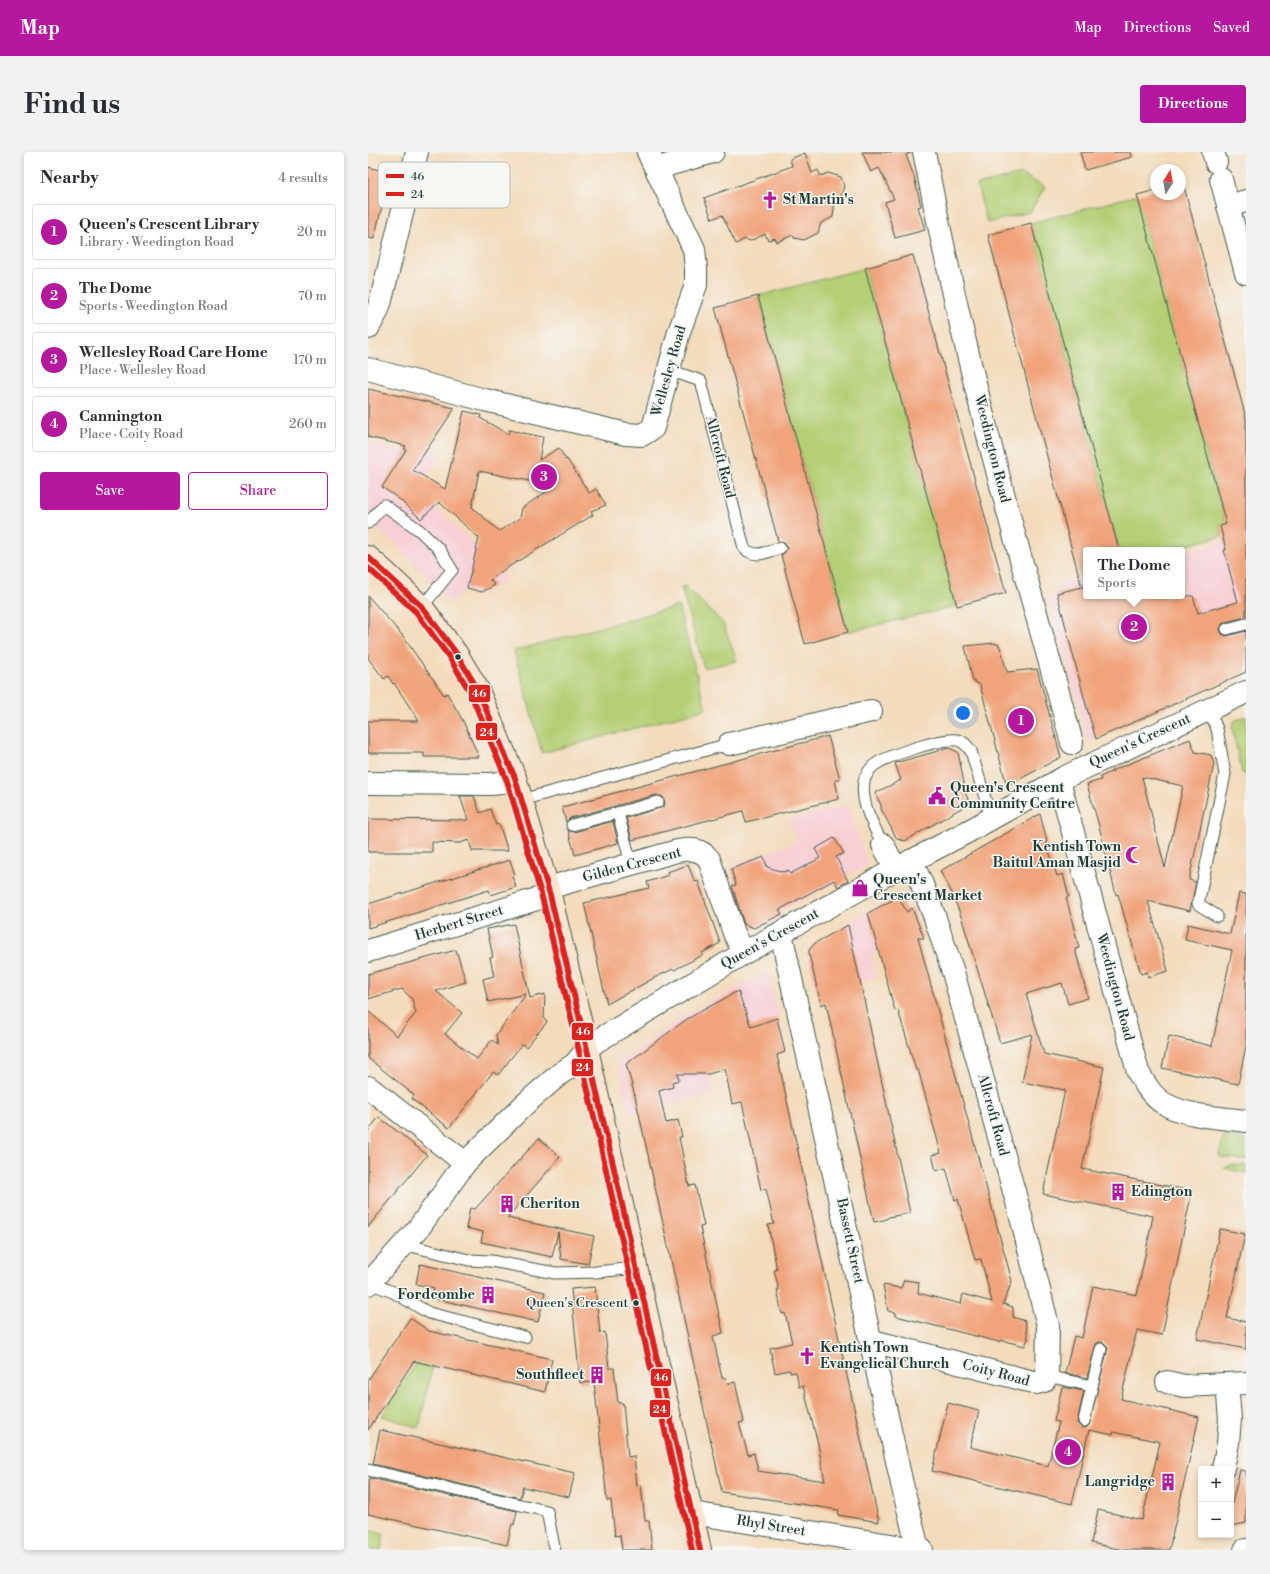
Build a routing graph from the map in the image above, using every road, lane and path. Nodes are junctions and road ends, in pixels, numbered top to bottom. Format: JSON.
{"nodes":[{"id":1,"x":417,"y":152,"type":"edge"},
{"id":2,"x":648,"y":152,"type":"edge"},
{"id":3,"x":714,"y":152,"type":"edge"},
{"id":4,"x":924,"y":152,"type":"edge"},
{"id":5,"x":415,"y":162,"type":"edge"},
{"id":6,"x":1217,"y":164,"type":"edge"},
{"id":7,"x":658,"y":172,"type":"junction"},
{"id":8,"x":1237,"y":204,"type":"edge"},
{"id":9,"x":403,"y":208,"type":"edge"},
{"id":10,"x":1246,"y":273,"type":"edge"},
{"id":11,"x":368,"y":328,"type":"edge"},
{"id":12,"x":368,"y":369,"type":"edge"},
{"id":13,"x":669,"y":370,"type":"junction"},
{"id":14,"x":368,"y":523,"type":"edge"},
{"id":15,"x":780,"y":548,"type":"dead end"},
{"id":16,"x":368,"y":557,"type":"edge"},
{"id":17,"x":422,"y":607,"type":"junction"},
{"id":18,"x":1246,"y":624,"type":"edge"},
{"id":19,"x":1227,"y":629,"type":"dead end"},
{"id":20,"x":1246,"y":692,"type":"edge"},
{"id":21,"x":1209,"y":709,"type":"junction"},
{"id":22,"x":871,"y":711,"type":"dead end"},
{"id":23,"x":729,"y":744,"type":"joint"},
{"id":24,"x":1076,"y":753,"type":"junction"},
{"id":25,"x":515,"y":778,"type":"junction"},
{"id":26,"x":1061,"y":780,"type":"junction"},
{"id":27,"x":368,"y":783,"type":"edge"},
{"id":28,"x":521,"y":800,"type":"junction"},
{"id":29,"x":658,"y":802,"type":"dead end"},
{"id":30,"x":618,"y":813,"type":"junction"},
{"id":31,"x":991,"y":818,"type":"junction"},
{"id":32,"x":572,"y":825,"type":"dead end"},
{"id":33,"x":883,"y":845,"type":"joint"},
{"id":34,"x":631,"y":864,"type":"junction"},
{"id":35,"x":903,"y":865,"type":"junction"},
{"id":36,"x":549,"y":891,"type":"junction"},
{"id":37,"x":1216,"y":916,"type":"dead end"},
{"id":38,"x":781,"y":933,"type":"junction"},
{"id":39,"x":368,"y":951,"type":"edge"},
{"id":40,"x":744,"y":953,"type":"junction"},
{"id":41,"x":587,"y":1049,"type":"junction"},
{"id":42,"x":368,"y":1087,"type":"edge"},
{"id":43,"x":1246,"y":1121,"type":"edge"},
{"id":44,"x":466,"y":1163,"type":"junction"},
{"id":45,"x":406,"y":1241,"type":"junction"},
{"id":46,"x":636,"y":1268,"type":"junction"},
{"id":47,"x":368,"y":1283,"type":"edge"},
{"id":48,"x":525,"y":1337,"type":"dead end"},
{"id":49,"x":872,"y":1342,"type":"junction"},
{"id":50,"x":1101,"y":1349,"type":"dead end"},
{"id":51,"x":1047,"y":1376,"type":"junction"},
{"id":52,"x":1167,"y":1382,"type":"dead end"},
{"id":53,"x":1237,"y":1383,"type":"edge"},
{"id":54,"x":1092,"y":1386,"type":"junction"},
{"id":55,"x":1084,"y":1421,"type":"dead end"},
{"id":56,"x":1224,"y":1466,"type":"edge"},
{"id":57,"x":368,"y":1470,"type":"edge"},
{"id":58,"x":692,"y":1513,"type":"junction"},
{"id":59,"x":554,"y":1547,"type":"dead end"},
{"id":60,"x":700,"y":1550,"type":"edge"},
{"id":61,"x":920,"y":1550,"type":"edge"}],
"edges":[{"from":1,"to":5,"type":"street"},
{"from":2,"to":7,"type":"street","name":"Wellesley Road"},
{"from":3,"to":7,"type":"street"},
{"from":4,"to":24,"type":"street","name":"Weedington Road"},
{"from":6,"to":8,"type":"street"},
{"from":7,"to":13,"type":"street","name":"Wellesley Road"},
{"from":8,"to":10,"type":"street"},
{"from":9,"to":11,"type":"street"},
{"from":12,"to":13,"type":"street","name":"Wellesley Road"},
{"from":13,"to":15,"type":"lane","name":"Allcroft Road"},
{"from":14,"to":17,"type":"lane"},
{"from":16,"to":17,"type":"main road"},
{"from":17,"to":25,"type":"main road"},
{"from":18,"to":19,"type":"lane"},
{"from":20,"to":21,"type":"street","name":"Queen's Crescent"},
{"from":21,"to":24,"type":"street","name":"Queen's Crescent"},
{"from":21,"to":37,"type":"lane"},
{"from":22,"to":23,"type":"street"},
{"from":23,"to":28,"type":"lane"},
{"from":24,"to":26,"type":"street","name":"Queen's Crescent"},
{"from":25,"to":27,"type":"street"},
{"from":25,"to":28,"type":"main road"},
{"from":26,"to":31,"type":"street","name":"Queen's Crescent"},
{"from":26,"to":43,"type":"street","name":"Weedington Road"},
{"from":28,"to":36,"type":"main road"},
{"from":29,"to":30,"type":"lane"},
{"from":30,"to":32,"type":"lane"},
{"from":30,"to":34,"type":"lane"},
{"from":31,"to":33,"type":"lane"},
{"from":31,"to":35,"type":"street","name":"Queen's Crescent"},
{"from":33,"to":35,"type":"street"},
{"from":34,"to":36,"type":"street","name":"Gilden Crescent"},
{"from":34,"to":40,"type":"street","name":"Gilden Crescent"},
{"from":35,"to":38,"type":"street","name":"Queen's Crescent"},
{"from":35,"to":51,"type":"street","name":"Allcroft Road"},
{"from":36,"to":39,"type":"street","name":"Herbert Street"},
{"from":36,"to":41,"type":"main road"},
{"from":38,"to":40,"type":"street","name":"Queen's Crescent"},
{"from":38,"to":49,"type":"street","name":"Bassett Street"},
{"from":40,"to":41,"type":"street","name":"Queen's Crescent"},
{"from":41,"to":44,"type":"street","name":"Queen's Crescent"},
{"from":41,"to":46,"type":"main road"},
{"from":42,"to":44,"type":"street"},
{"from":44,"to":45,"type":"street","name":"Queen's Crescent"},
{"from":45,"to":46,"type":"lane"},
{"from":45,"to":47,"type":"street","name":"Queen's Crescent"},
{"from":46,"to":58,"type":"main road"},
{"from":47,"to":48,"type":"lane"},
{"from":49,"to":51,"type":"street","name":"Coity Road"},
{"from":49,"to":61,"type":"street","name":"Bassett Street"},
{"from":50,"to":54,"type":"lane"},
{"from":51,"to":54,"type":"lane"},
{"from":52,"to":53,"type":"street"},
{"from":53,"to":56,"type":"street"},
{"from":54,"to":55,"type":"lane"},
{"from":57,"to":59,"type":"lane"},
{"from":58,"to":60,"type":"main road"},
{"from":58,"to":61,"type":"street","name":"Rhyl Street"}]}
